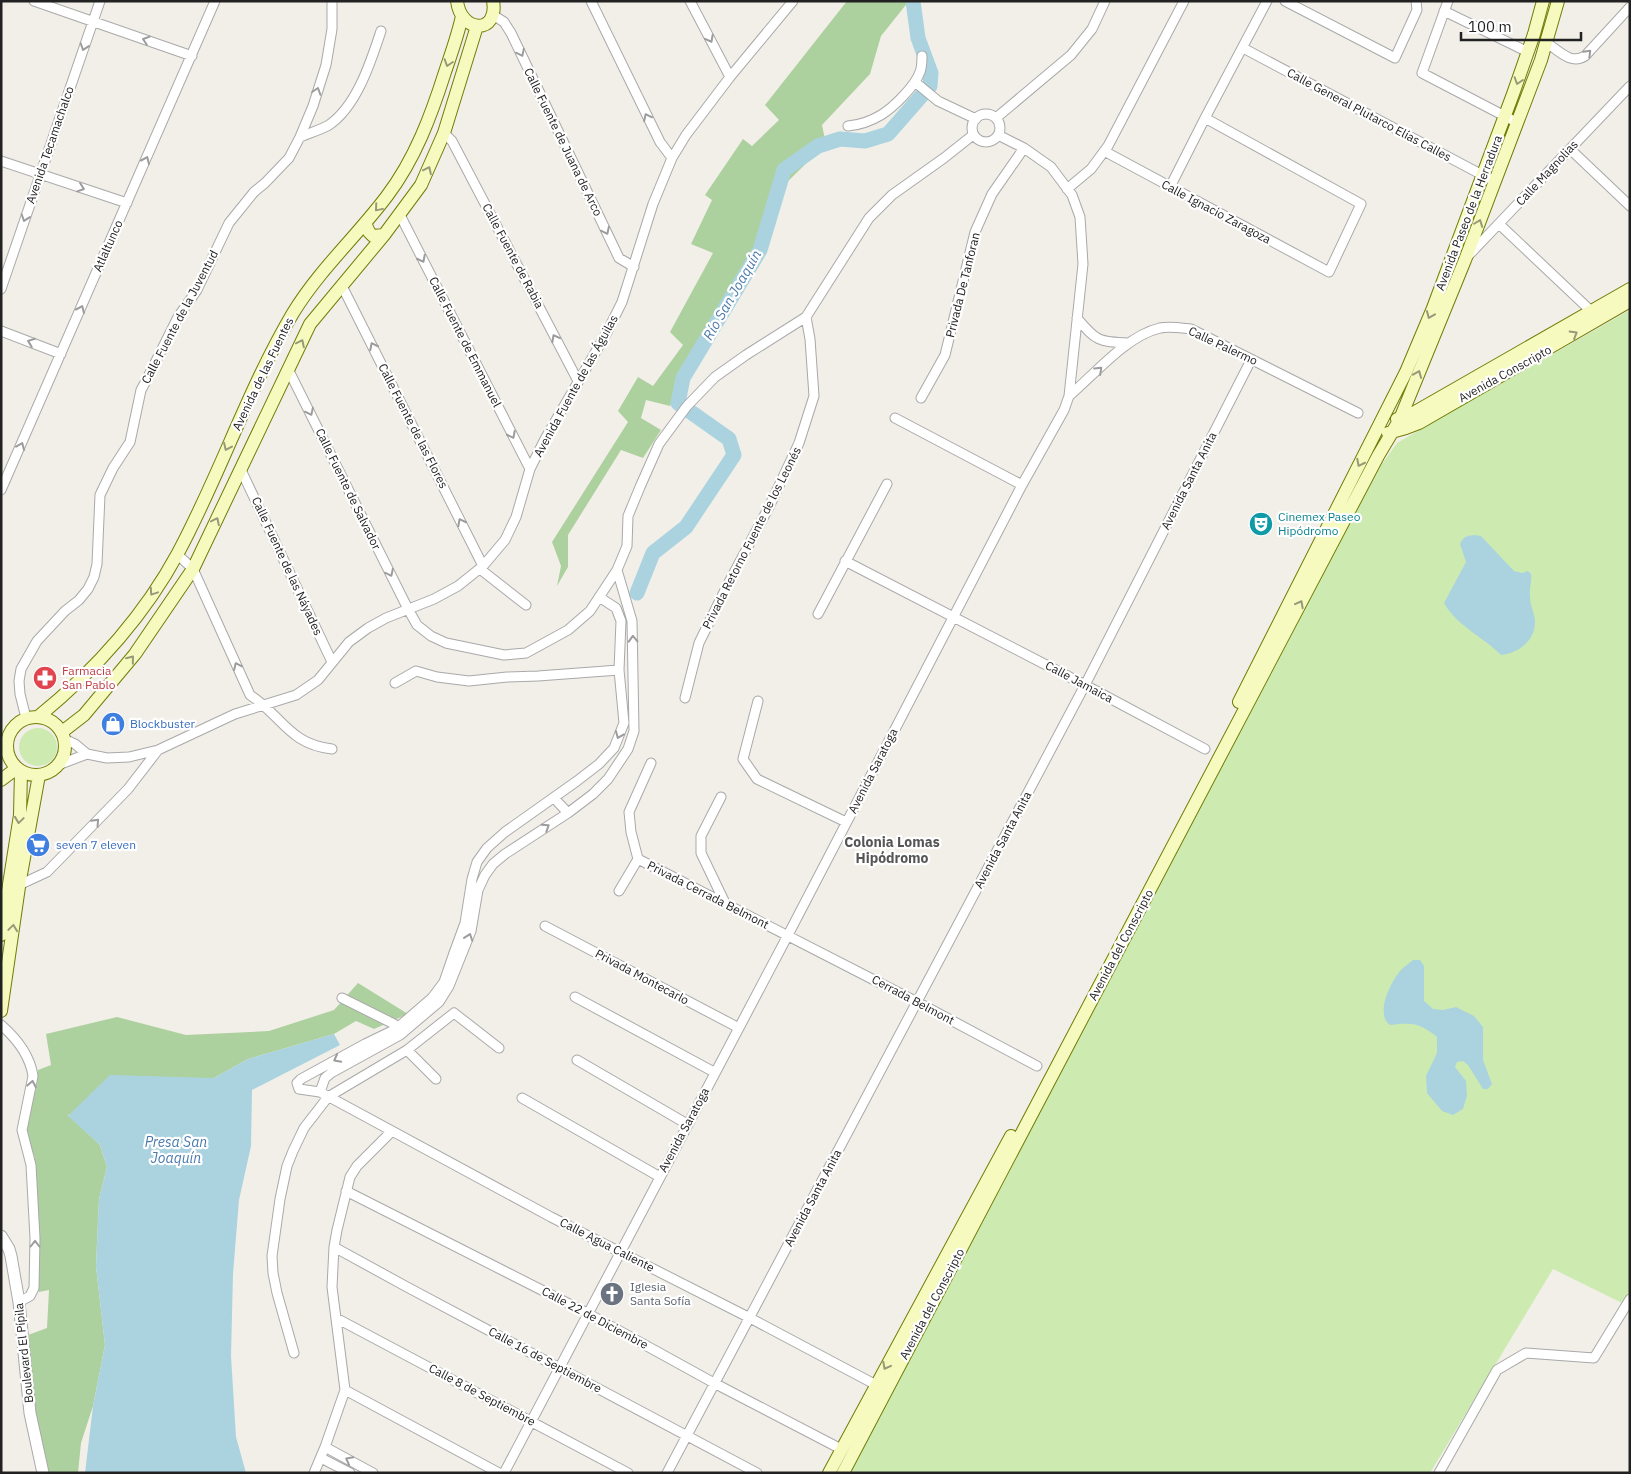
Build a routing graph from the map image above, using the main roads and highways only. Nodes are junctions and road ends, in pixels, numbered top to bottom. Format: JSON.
{"nodes":[{"id":1,"x":457,"y":1,"type":"edge"},
{"id":2,"x":493,"y":1,"type":"edge"},
{"id":3,"x":1542,"y":1,"type":"edge"},
{"id":4,"x":1558,"y":1,"type":"edge"},
{"id":5,"x":462,"y":16,"type":"junction"},
{"id":6,"x":477,"y":26,"type":"junction"},
{"id":7,"x":364,"y":223,"type":"junction"},
{"id":8,"x":353,"y":235,"type":"junction"},
{"id":9,"x":384,"y":236,"type":"junction"},
{"id":10,"x":372,"y":250,"type":"junction"},
{"id":11,"x":1630,"y":289,"type":"edge"},
{"id":12,"x":1630,"y":301,"type":"edge"},
{"id":13,"x":1400,"y":419,"type":"junction"},
{"id":14,"x":1382,"y":420,"type":"junction"},
{"id":15,"x":1376,"y":433,"type":"junction"},
{"id":16,"x":1392,"y":433,"type":"junction"},
{"id":17,"x":32,"y":718,"type":"junction"},
{"id":18,"x":63,"y":736,"type":"junction"},
{"id":19,"x":4,"y":748,"type":"edge"},
{"id":20,"x":19,"y":770,"type":"junction"},
{"id":21,"x":39,"y":775,"type":"junction"},
{"id":22,"x":1,"y":780,"type":"edge"},
{"id":23,"x":1,"y":935,"type":"edge"},
{"id":24,"x":1,"y":1011,"type":"edge"},
{"id":25,"x":881,"y":1388,"type":"junction"},
{"id":26,"x":829,"y":1473,"type":"edge"},
{"id":27,"x":842,"y":1473,"type":"edge"}],
"edges":[{"from":1,"to":5,"type":"main road"},
{"from":2,"to":6,"type":"main road"},
{"from":3,"to":14,"type":"main road","name":"Avenida Paseo de la Herradura","one_way":true},
{"from":13,"to":4,"type":"main road","name":"Avenida Paseo de la Herradura","one_way":true},
{"from":5,"to":6,"type":"main road"},
{"from":5,"to":7,"type":"main road","name":"Avenida de las Fuentes","one_way":true},
{"from":9,"to":6,"type":"main road","name":"Avenida de las Fuentes","one_way":true},
{"from":7,"to":8,"type":"main road","name":"Avenida de las Fuentes"},
{"from":7,"to":9,"type":"main road"},
{"from":8,"to":10,"type":"main road"},
{"from":8,"to":17,"type":"main road","name":"Avenida de las Fuentes","one_way":true},
{"from":9,"to":10,"type":"main road","name":"Avenida de las Fuentes"},
{"from":18,"to":10,"type":"main road","name":"Avenida de las Fuentes","one_way":true},
{"from":11,"to":13,"type":"main road","name":"Avenida Conscripto"},
{"from":16,"to":12,"type":"main road","name":"Avenida Conscripto","one_way":true},
{"from":13,"to":14,"type":"main road","name":"Avenida Conscripto"},
{"from":13,"to":16,"type":"main road","name":"Avenida del Conscripto"},
{"from":14,"to":15,"type":"main road","name":"Avenida del Conscripto"},
{"from":15,"to":16,"type":"main road","name":"Avenida Conscripto"},
{"from":15,"to":25,"type":"main road","name":"Avenida del Conscripto","one_way":true},
{"from":25,"to":16,"type":"main road","name":"Avenida del Conscripto","one_way":true},
{"from":17,"to":18,"type":"main road"},
{"from":17,"to":19,"type":"main road"},
{"from":18,"to":21,"type":"main road"},
{"from":19,"to":20,"type":"main road"},
{"from":20,"to":21,"type":"main road"},
{"from":20,"to":22,"type":"main road"},
{"from":20,"to":23,"type":"main road","one_way":true},
{"from":24,"to":21,"type":"main road","one_way":true},
{"from":25,"to":26,"type":"main road","name":"Avenida del Conscripto"},
{"from":25,"to":27,"type":"main road","name":"Avenida del Conscripto"}]}
